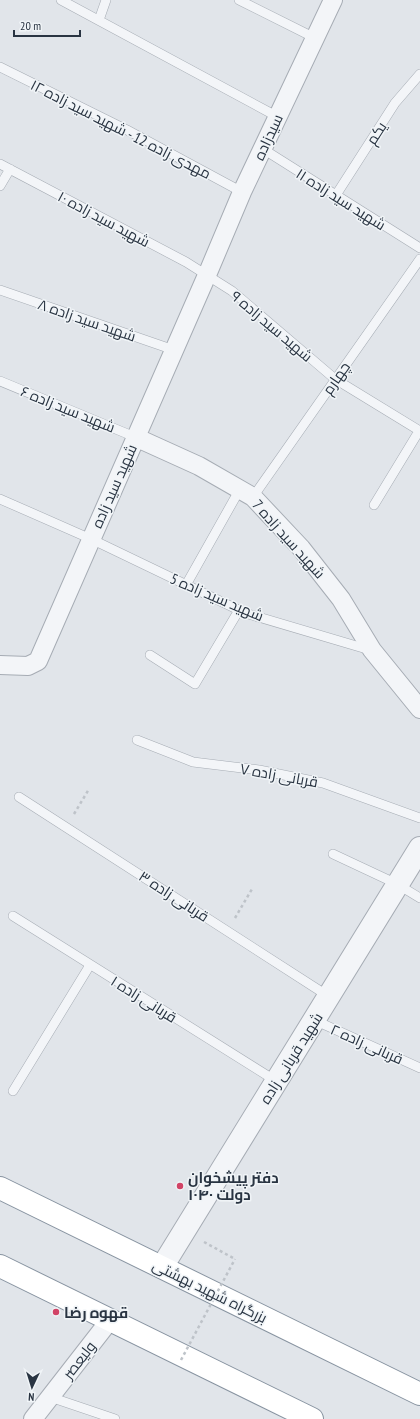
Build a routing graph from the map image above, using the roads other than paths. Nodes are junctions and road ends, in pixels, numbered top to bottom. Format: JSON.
{"nodes":[{"id":1,"x":61,"y":0,"type":"edge"},
{"id":2,"x":106,"y":0,"type":"edge"},
{"id":3,"x":239,"y":0,"type":"edge"},
{"id":4,"x":333,"y":0,"type":"edge"},
{"id":5,"x":99,"y":20,"type":"junction"},
{"id":6,"x":315,"y":38,"type":"junction"},
{"id":7,"x":0,"y":67,"type":"edge"},
{"id":8,"x":420,"y":74,"type":"edge"},
{"id":9,"x":278,"y":117,"type":"junction"},
{"id":10,"x":263,"y":149,"type":"junction"},
{"id":11,"x":0,"y":164,"type":"edge"},
{"id":12,"x":10,"y":169,"type":"junction"},
{"id":13,"x":0,"y":186,"type":"edge"},
{"id":14,"x":242,"y":192,"type":"junction"},
{"id":15,"x":336,"y":195,"type":"junction"},
{"id":16,"x":420,"y":248,"type":"edge"},
{"id":17,"x":420,"y":259,"type":"edge"},
{"id":18,"x":207,"y":276,"type":"junction"},
{"id":19,"x":0,"y":290,"type":"edge"},
{"id":20,"x":174,"y":350,"type":"junction"},
{"id":21,"x":335,"y":379,"type":"junction"},
{"id":22,"x":0,"y":381,"type":"edge"},
{"id":23,"x":420,"y":431,"type":"edge"},
{"id":24,"x":136,"y":437,"type":"junction"},
{"id":25,"x":246,"y":493,"type":"junction"},
{"id":26,"x":0,"y":499,"type":"edge"},
{"id":27,"x":374,"y":505,"type":"dead end"},
{"id":28,"x":91,"y":539,"type":"junction"},
{"id":29,"x":186,"y":585,"type":"junction"},
{"id":30,"x":239,"y":610,"type":"junction"},
{"id":31,"x":372,"y":650,"type":"junction"},
{"id":32,"x":150,"y":655,"type":"dead end"},
{"id":33,"x":0,"y":665,"type":"edge"},
{"id":34,"x":420,"y":709,"type":"edge"},
{"id":35,"x":137,"y":740,"type":"dead end"},
{"id":36,"x":19,"y":797,"type":"dead end"},
{"id":37,"x":420,"y":818,"type":"edge"},
{"id":38,"x":420,"y":848,"type":"edge"},
{"id":39,"x":333,"y":854,"type":"dead end"},
{"id":40,"x":397,"y":884,"type":"junction"},
{"id":41,"x":420,"y":898,"type":"edge"},
{"id":42,"x":13,"y":916,"type":"dead end"},
{"id":43,"x":90,"y":965,"type":"junction"},
{"id":44,"x":328,"y":996,"type":"junction"},
{"id":45,"x":314,"y":1020,"type":"junction"},
{"id":46,"x":420,"y":1068,"type":"edge"},
{"id":47,"x":276,"y":1082,"type":"junction"},
{"id":48,"x":12,"y":1091,"type":"dead end"},
{"id":49,"x":0,"y":1188,"type":"edge"},
{"id":50,"x":0,"y":1266,"type":"edge"},
{"id":51,"x":162,"y":1268,"type":"junction"},
{"id":52,"x":110,"y":1320,"type":"junction"},
{"id":53,"x":420,"y":1394,"type":"edge"},
{"id":54,"x":50,"y":1397,"type":"junction"},
{"id":55,"x":33,"y":1419,"type":"edge"},
{"id":56,"x":115,"y":1419,"type":"edge"},
{"id":57,"x":312,"y":1419,"type":"edge"}],
"edges":[{"from":1,"to":5,"type":"lane"},
{"from":2,"to":5,"type":"lane"},
{"from":3,"to":6,"type":"lane"},
{"from":4,"to":6,"type":"street","name":"سیدزاده"},
{"from":5,"to":9,"type":"lane"},
{"from":6,"to":9,"type":"street","name":"سیدزاده"},
{"from":7,"to":14,"type":"lane","name":"مهدی زاده 12 - شهید سید زاده ۱۲"},
{"from":8,"to":15,"type":"lane","name":"یکم"},
{"from":9,"to":10,"type":"street","name":"سیدزاده"},
{"from":10,"to":14,"type":"street","name":"سیدزاده"},
{"from":10,"to":15,"type":"lane","name":"شهید سید زاده ۱۱"},
{"from":11,"to":12,"type":"lane","name":"شهید سید زاده ۱۰"},
{"from":12,"to":13,"type":"lane"},
{"from":12,"to":18,"type":"lane","name":"شهید سید زاده ۱۰"},
{"from":14,"to":18,"type":"street","name":"سیدزاده"},
{"from":15,"to":16,"type":"lane","name":"شهید سید زاده ۱۱"},
{"from":17,"to":21,"type":"lane","name":"چهارم"},
{"from":18,"to":20,"type":"street","name":"شهید سید زاده"},
{"from":18,"to":21,"type":"lane","name":"شهید سید زاده ۹"},
{"from":19,"to":20,"type":"lane","name":"شهید سید زاده ۸"},
{"from":20,"to":24,"type":"street","name":"شهید سید زاده"},
{"from":21,"to":23,"type":"lane","name":"شهید سید زاده ۹"},
{"from":21,"to":25,"type":"lane","name":"چهارم"},
{"from":22,"to":24,"type":"lane","name":"شهید سید زاده ۶"},
{"from":23,"to":27,"type":"lane"},
{"from":24,"to":25,"type":"street","name":"شهید سید زاده 7"},
{"from":24,"to":28,"type":"street","name":"شهید سید زاده"},
{"from":25,"to":29,"type":"lane","name":"چهارم"},
{"from":25,"to":31,"type":"street","name":"شهید سید زاده 7"},
{"from":26,"to":28,"type":"lane","name":"شهید سید زاده 5"},
{"from":28,"to":29,"type":"lane","name":"شهید سید زاده 5"},
{"from":28,"to":33,"type":"street","name":"شهید سید زاده"},
{"from":29,"to":30,"type":"lane","name":"شهید سید زاده 5"},
{"from":30,"to":31,"type":"lane","name":"شهید سید زاده 5"},
{"from":30,"to":32,"type":"lane"},
{"from":31,"to":34,"type":"street","name":"شهید سید زاده 7"},
{"from":35,"to":37,"type":"lane","name":"قربانی زاده ۷"},
{"from":36,"to":44,"type":"lane","name":"قربانی زاده ۳"},
{"from":38,"to":40,"type":"street","name":"شهید قربانی زاده"},
{"from":39,"to":40,"type":"lane"},
{"from":40,"to":41,"type":"lane"},
{"from":40,"to":44,"type":"street","name":"شهید قربانی زاده"},
{"from":42,"to":43,"type":"lane","name":"قربانی زاده ۱"},
{"from":43,"to":47,"type":"lane","name":"قربانی زاده ۱"},
{"from":43,"to":48,"type":"lane"},
{"from":44,"to":45,"type":"street","name":"شهید قربانی زاده"},
{"from":45,"to":46,"type":"lane","name":"قربانی زاده ۲"},
{"from":45,"to":47,"type":"street","name":"شهید قربانی زاده"},
{"from":47,"to":51,"type":"street","name":"شهید قربانی زاده"},
{"from":49,"to":51,"type":"highway","name":"بزرگراه شهید بهشتی"},
{"from":50,"to":52,"type":"highway"},
{"from":51,"to":53,"type":"highway","name":"بزرگراه شهید بهشتی"},
{"from":52,"to":54,"type":"street","name":"ولیعصر"},
{"from":52,"to":57,"type":"highway"},
{"from":54,"to":55,"type":"street","name":"ولیعصر"},
{"from":54,"to":56,"type":"lane"}]}
